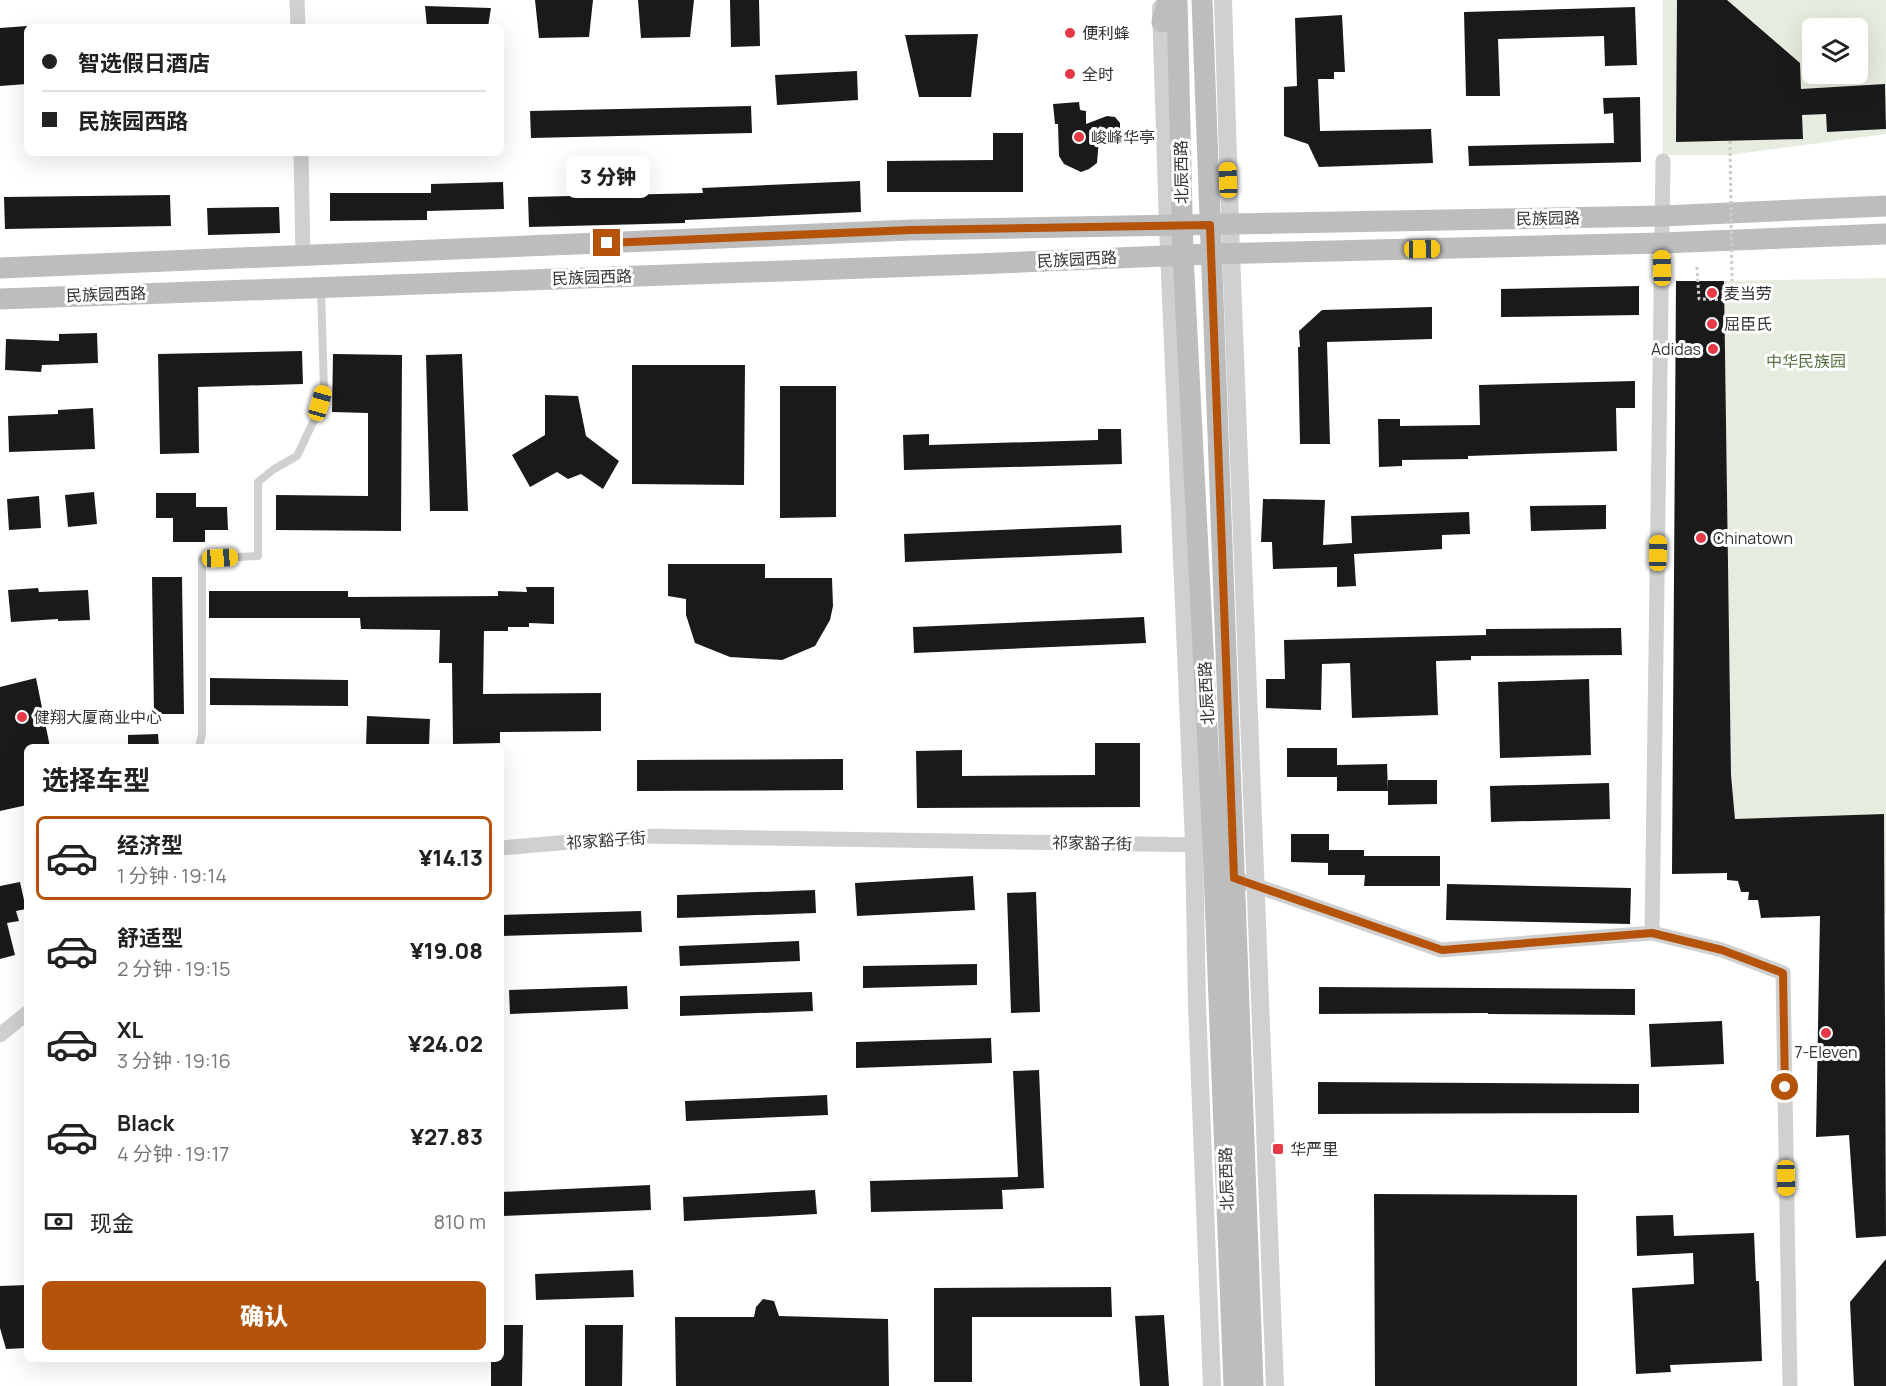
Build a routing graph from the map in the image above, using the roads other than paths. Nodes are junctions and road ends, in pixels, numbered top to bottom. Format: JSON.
{"nodes":[{"id":1,"x":297,"y":0,"type":"edge"},
{"id":2,"x":1161,"y":0,"type":"edge"},
{"id":3,"x":1168,"y":0,"type":"edge"},
{"id":4,"x":1177,"y":0,"type":"edge"},
{"id":5,"x":1202,"y":0,"type":"edge"},
{"id":6,"x":1223,"y":0,"type":"edge"},
{"id":7,"x":1162,"y":21,"type":"junction"},
{"id":8,"x":298,"y":24,"type":"edge"},
{"id":9,"x":301,"y":156,"type":"edge"},
{"id":10,"x":1663,"y":161,"type":"dead end"},
{"id":11,"x":1886,"y":206,"type":"edge"},
{"id":12,"x":1662,"y":216,"type":"junction"},
{"id":13,"x":1220,"y":225,"type":"junction"},
{"id":14,"x":1175,"y":226,"type":"junction"},
{"id":15,"x":1886,"y":234,"type":"edge"},
{"id":16,"x":1662,"y":243,"type":"junction"},
{"id":17,"x":1221,"y":253,"type":"junction"},
{"id":18,"x":1176,"y":255,"type":"junction"},
{"id":19,"x":303,"y":257,"type":"junction"},
{"id":20,"x":0,"y":268,"type":"edge"},
{"id":21,"x":321,"y":286,"type":"junction"},
{"id":22,"x":0,"y":299,"type":"edge"},
{"id":23,"x":200,"y":744,"type":"edge"},
{"id":24,"x":1204,"y":845,"type":"junction"},
{"id":25,"x":504,"y":848,"type":"edge"},
{"id":26,"x":1234,"y":878,"type":"junction"},
{"id":27,"x":1256,"y":886,"type":"junction"},
{"id":28,"x":1652,"y":933,"type":"junction"},
{"id":29,"x":24,"y":1015,"type":"edge"},
{"id":30,"x":0,"y":1035,"type":"edge"},
{"id":31,"x":1212,"y":1386,"type":"edge"},
{"id":32,"x":1234,"y":1386,"type":"edge"},
{"id":33,"x":1253,"y":1386,"type":"edge"},
{"id":34,"x":1275,"y":1386,"type":"edge"},
{"id":35,"x":1790,"y":1386,"type":"edge"}],
"edges":[{"from":1,"to":8,"type":"street"},
{"from":2,"to":7,"type":"street","name":"北辰西路"},
{"from":3,"to":7,"type":"main road"},
{"from":4,"to":14,"type":"main road","name":"北辰西路"},
{"from":5,"to":13,"type":"main road","name":"北辰西路"},
{"from":6,"to":13,"type":"street","name":"北辰西路"},
{"from":7,"to":14,"type":"street","name":"北辰西路"},
{"from":9,"to":19,"type":"street"},
{"from":10,"to":12,"type":"street"},
{"from":11,"to":12,"type":"main road","name":"民族园路"},
{"from":12,"to":13,"type":"main road","name":"民族园路"},
{"from":12,"to":16,"type":"street"},
{"from":13,"to":14,"type":"main road","name":"民族园路"},
{"from":13,"to":17,"type":"main road","name":"北辰西路"},
{"from":14,"to":18,"type":"main road","name":"北辰西路"},
{"from":14,"to":19,"type":"main road","name":"民族园西路"},
{"from":15,"to":16,"type":"main road","name":"民族园路"},
{"from":16,"to":17,"type":"main road","name":"民族园路"},
{"from":16,"to":28,"type":"street"},
{"from":17,"to":18,"type":"main road","name":"民族园路"},
{"from":17,"to":26,"type":"main road","name":"北辰西路"},
{"from":17,"to":27,"type":"street","name":"北辰西路"},
{"from":18,"to":21,"type":"main road","name":"民族园西路"},
{"from":18,"to":24,"type":"main road","name":"北辰西路"},
{"from":19,"to":20,"type":"main road","name":"民族园西路"},
{"from":21,"to":22,"type":"main road","name":"民族园西路"},
{"from":21,"to":23,"type":"lane"},
{"from":24,"to":25,"type":"street","name":"祁家豁子街"},
{"from":24,"to":26,"type":"street"},
{"from":24,"to":31,"type":"street","name":"北辰西路"},
{"from":24,"to":32,"type":"main road","name":"北辰西路"},
{"from":26,"to":27,"type":"street"},
{"from":26,"to":33,"type":"main road","name":"北辰西路"},
{"from":27,"to":28,"type":"street"},
{"from":27,"to":34,"type":"street","name":"北辰西路"},
{"from":28,"to":35,"type":"street"},
{"from":29,"to":30,"type":"street"}]}
